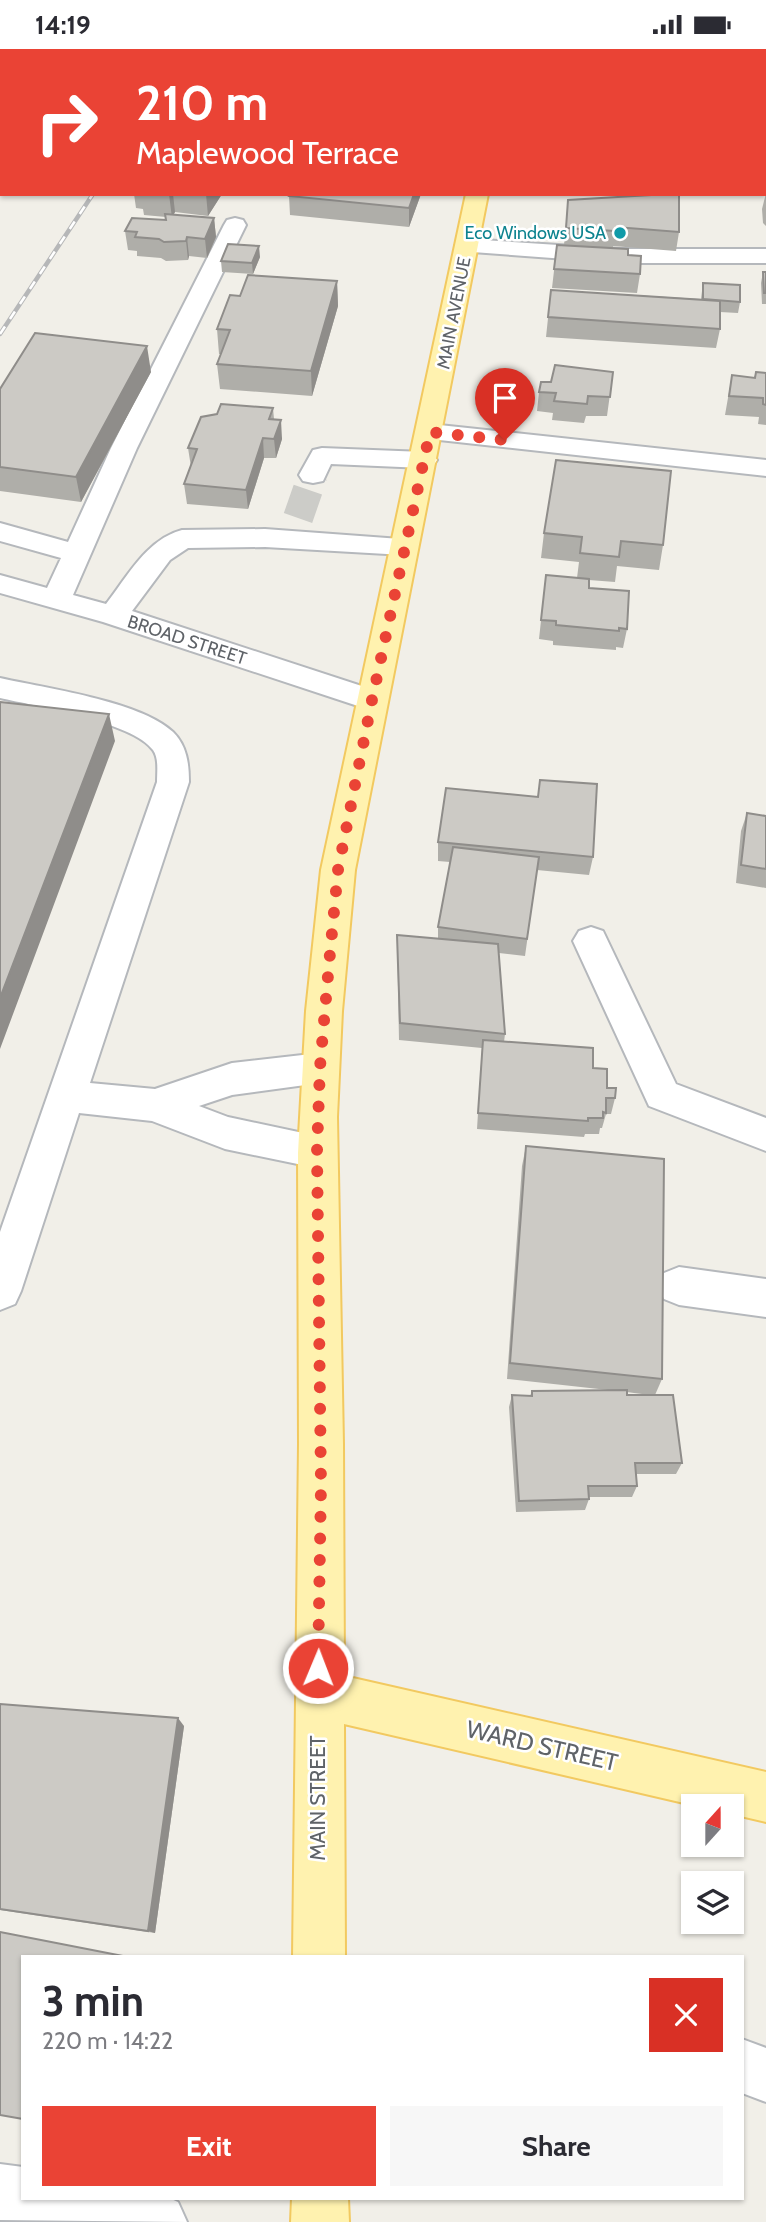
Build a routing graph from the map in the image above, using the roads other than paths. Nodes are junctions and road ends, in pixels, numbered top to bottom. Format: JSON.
{"nodes":[{"id":1,"x":477,"y":196,"type":"edge"},
{"id":2,"x":235,"y":225,"type":"dead end"},
{"id":3,"x":467,"y":246,"type":"junction"},
{"id":4,"x":766,"y":256,"type":"edge"},
{"id":5,"x":427,"y":446,"type":"junction"},
{"id":6,"x":766,"y":468,"type":"edge"},
{"id":7,"x":313,"y":475,"type":"tunnel mouth"},
{"id":8,"x":0,"y":532,"type":"edge"},
{"id":9,"x":404,"y":546,"type":"junction"},
{"id":10,"x":76,"y":554,"type":"junction"},
{"id":11,"x":0,"y":584,"type":"edge"},
{"id":12,"x":56,"y":600,"type":"junction"},
{"id":13,"x":113,"y":615,"type":"junction"},
{"id":14,"x":0,"y":688,"type":"edge"},
{"id":15,"x":372,"y":700,"type":"junction"},
{"id":16,"x":591,"y":941,"type":"dead end"},
{"id":17,"x":320,"y":1067,"type":"junction"},
{"id":18,"x":65,"y":1096,"type":"junction"},
{"id":19,"x":155,"y":1105,"type":"junction"},
{"id":20,"x":766,"y":1135,"type":"edge"},
{"id":21,"x":317,"y":1151,"type":"junction"},
{"id":22,"x":679,"y":1286,"type":"dead end"},
{"id":23,"x":0,"y":1291,"type":"edge"},
{"id":24,"x":766,"y":1298,"type":"edge"},
{"id":25,"x":318,"y":1694,"type":"junction"},
{"id":26,"x":766,"y":1797,"type":"edge"},
{"id":27,"x":319,"y":1955,"type":"edge"},
{"id":28,"x":744,"y":2067,"type":"edge"},
{"id":29,"x":766,"y":2075,"type":"edge"},
{"id":30,"x":0,"y":2192,"type":"edge"},
{"id":31,"x":21,"y":2196,"type":"edge"},
{"id":32,"x":43,"y":2200,"type":"edge"},
{"id":33,"x":320,"y":2200,"type":"edge"},
{"id":34,"x":158,"y":2222,"type":"edge"},
{"id":35,"x":320,"y":2222,"type":"edge"}],
"edges":[{"from":1,"to":3,"type":"main road","name":"MAIN AVENUE"},
{"from":2,"to":10,"type":"street"},
{"from":3,"to":4,"type":"street"},
{"from":3,"to":5,"type":"main road","name":"MAIN AVENUE"},
{"from":5,"to":6,"type":"street"},
{"from":5,"to":7,"type":"street"},
{"from":5,"to":9,"type":"main road","name":"MAIN STREET"},
{"from":8,"to":10,"type":"street"},
{"from":9,"to":13,"type":"street"},
{"from":9,"to":15,"type":"main road","name":"MAIN STREET"},
{"from":10,"to":12,"type":"street"},
{"from":11,"to":12,"type":"street","name":"BROAD STREET"},
{"from":12,"to":13,"type":"street","name":"BROAD STREET"},
{"from":13,"to":15,"type":"street","name":"BROAD STREET"},
{"from":14,"to":18,"type":"street"},
{"from":15,"to":17,"type":"main road","name":"MAIN STREET"},
{"from":16,"to":20,"type":"street"},
{"from":17,"to":19,"type":"street"},
{"from":17,"to":21,"type":"main road","name":"MAIN STREET"},
{"from":18,"to":19,"type":"street"},
{"from":18,"to":23,"type":"street"},
{"from":19,"to":21,"type":"street"},
{"from":21,"to":25,"type":"main road","name":"MAIN STREET"},
{"from":22,"to":24,"type":"street"},
{"from":25,"to":26,"type":"main road","name":"WARD STREET"},
{"from":25,"to":27,"type":"main road","name":"MAIN STREET"},
{"from":28,"to":29,"type":"street"},
{"from":30,"to":31,"type":"street"},
{"from":32,"to":34,"type":"street"},
{"from":33,"to":35,"type":"main road"}]}
